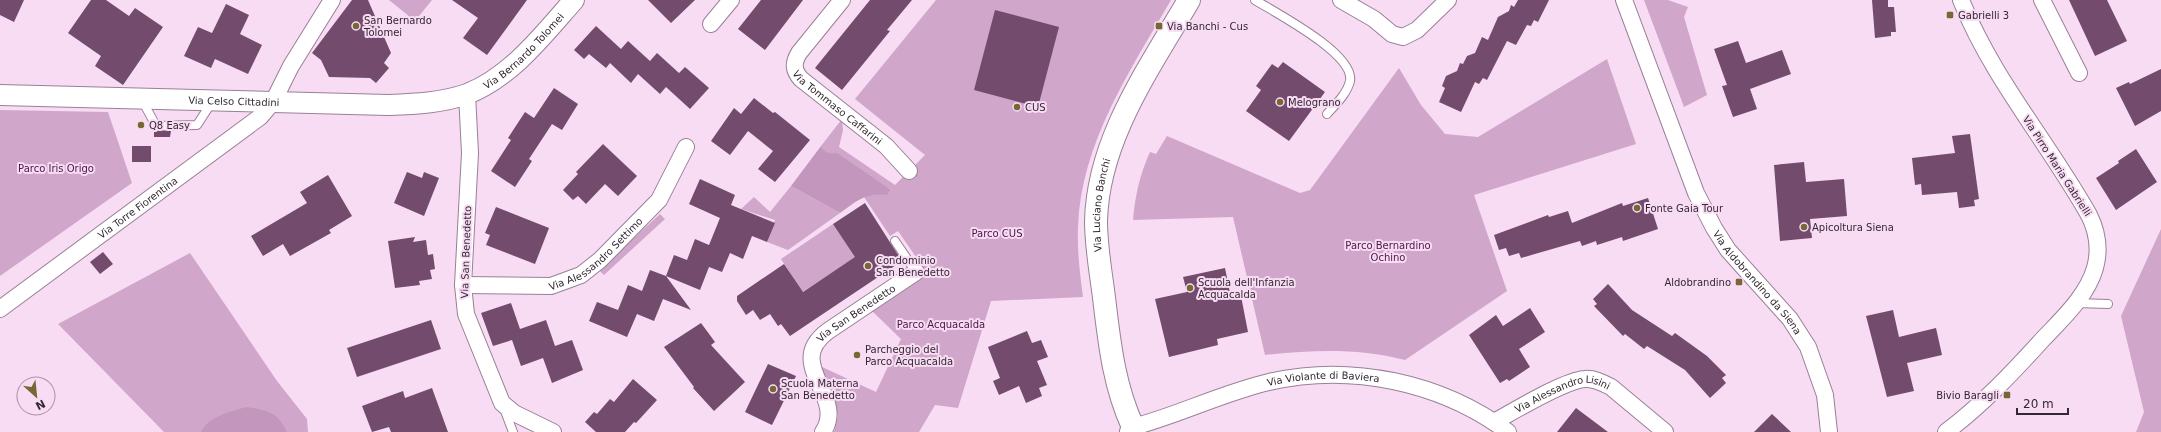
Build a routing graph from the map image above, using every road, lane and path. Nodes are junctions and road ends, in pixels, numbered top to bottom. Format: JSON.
{"nodes":[{"id":1,"x":332,"y":0,"type":"edge"},
{"id":2,"x":574,"y":0,"type":"edge"},
{"id":3,"x":732,"y":0,"type":"edge"},
{"id":4,"x":842,"y":0,"type":"edge"},
{"id":5,"x":1189,"y":0,"type":"edge"},
{"id":6,"x":1255,"y":0,"type":"edge"},
{"id":7,"x":1341,"y":0,"type":"edge"},
{"id":8,"x":1448,"y":0,"type":"edge"},
{"id":9,"x":1624,"y":0,"type":"edge"},
{"id":10,"x":1961,"y":0,"type":"edge"},
{"id":11,"x":2042,"y":0,"type":"edge"},
{"id":12,"x":711,"y":24,"type":"dead end"},
{"id":13,"x":2079,"y":73,"type":"dead end"},
{"id":14,"x":467,"y":94,"type":"junction"},
{"id":15,"x":0,"y":95,"type":"edge"},
{"id":16,"x":142,"y":99,"type":"junction"},
{"id":17,"x":213,"y":101,"type":"junction"},
{"id":18,"x":273,"y":102,"type":"junction"},
{"id":19,"x":1328,"y":114,"type":"dead end"},
{"id":20,"x":686,"y":147,"type":"dead end"},
{"id":21,"x":909,"y":171,"type":"dead end"},
{"id":22,"x":895,"y":241,"type":"dead end"},
{"id":23,"x":916,"y":272,"type":"joint"},
{"id":24,"x":463,"y":285,"type":"junction"},
{"id":25,"x":2076,"y":303,"type":"junction"},
{"id":26,"x":2108,"y":304,"type":"dead end"},
{"id":27,"x":0,"y":310,"type":"edge"},
{"id":28,"x":502,"y":403,"type":"junction"},
{"id":29,"x":1494,"y":422,"type":"junction"},
{"id":30,"x":1132,"y":429,"type":"edge"},
{"id":31,"x":513,"y":432,"type":"edge"},
{"id":32,"x":553,"y":432,"type":"edge"},
{"id":33,"x":823,"y":432,"type":"edge"},
{"id":34,"x":1508,"y":432,"type":"edge"},
{"id":35,"x":1665,"y":432,"type":"edge"},
{"id":36,"x":1829,"y":432,"type":"edge"},
{"id":37,"x":1946,"y":432,"type":"edge"}],
"edges":[{"from":1,"to":18,"type":"street","name":"Via Torre Fiorentina"},
{"from":2,"to":14,"type":"street","name":"Via Bernardo Tolomei"},
{"from":3,"to":12,"type":"street"},
{"from":4,"to":21,"type":"street","name":"Via Tommaso Caffarini"},
{"from":5,"to":30,"type":"main road","name":"Via Luciano Banchi"},
{"from":6,"to":19,"type":"lane"},
{"from":7,"to":8,"type":"street"},
{"from":9,"to":36,"type":"street","name":"Via Aldobrandino da Siena"},
{"from":10,"to":25,"type":"street","name":"Via Pirro Maria Gabrielli"},
{"from":11,"to":13,"type":"street"},
{"from":14,"to":18,"type":"street","name":"Via Celso Cittadini"},
{"from":14,"to":24,"type":"street","name":"Via San Benedetto"},
{"from":15,"to":16,"type":"street","name":"Via Celso Cittadini"},
{"from":16,"to":17,"type":"street","name":"Via Celso Cittadini"},
{"from":16,"to":17,"type":"lane"},
{"from":17,"to":18,"type":"street","name":"Via Celso Cittadini"},
{"from":18,"to":27,"type":"street","name":"Via Torre Fiorentina"},
{"from":20,"to":24,"type":"street","name":"Via Alessandro Settimo"},
{"from":22,"to":23,"type":"lane"},
{"from":23,"to":33,"type":"street","name":"Via San Benedetto"},
{"from":24,"to":28,"type":"street","name":"Via San Benedetto"},
{"from":25,"to":26,"type":"lane"},
{"from":25,"to":37,"type":"street","name":"Via Pirro Maria Gabrielli"},
{"from":28,"to":31,"type":"lane","name":"Via San Benedetto"},
{"from":28,"to":32,"type":"street"},
{"from":29,"to":30,"type":"street","name":"Via Violante di Baviera"},
{"from":29,"to":34,"type":"street","name":"Via Violante di Baviera"},
{"from":29,"to":35,"type":"street","name":"Via Alessandro Lisini"}]}
